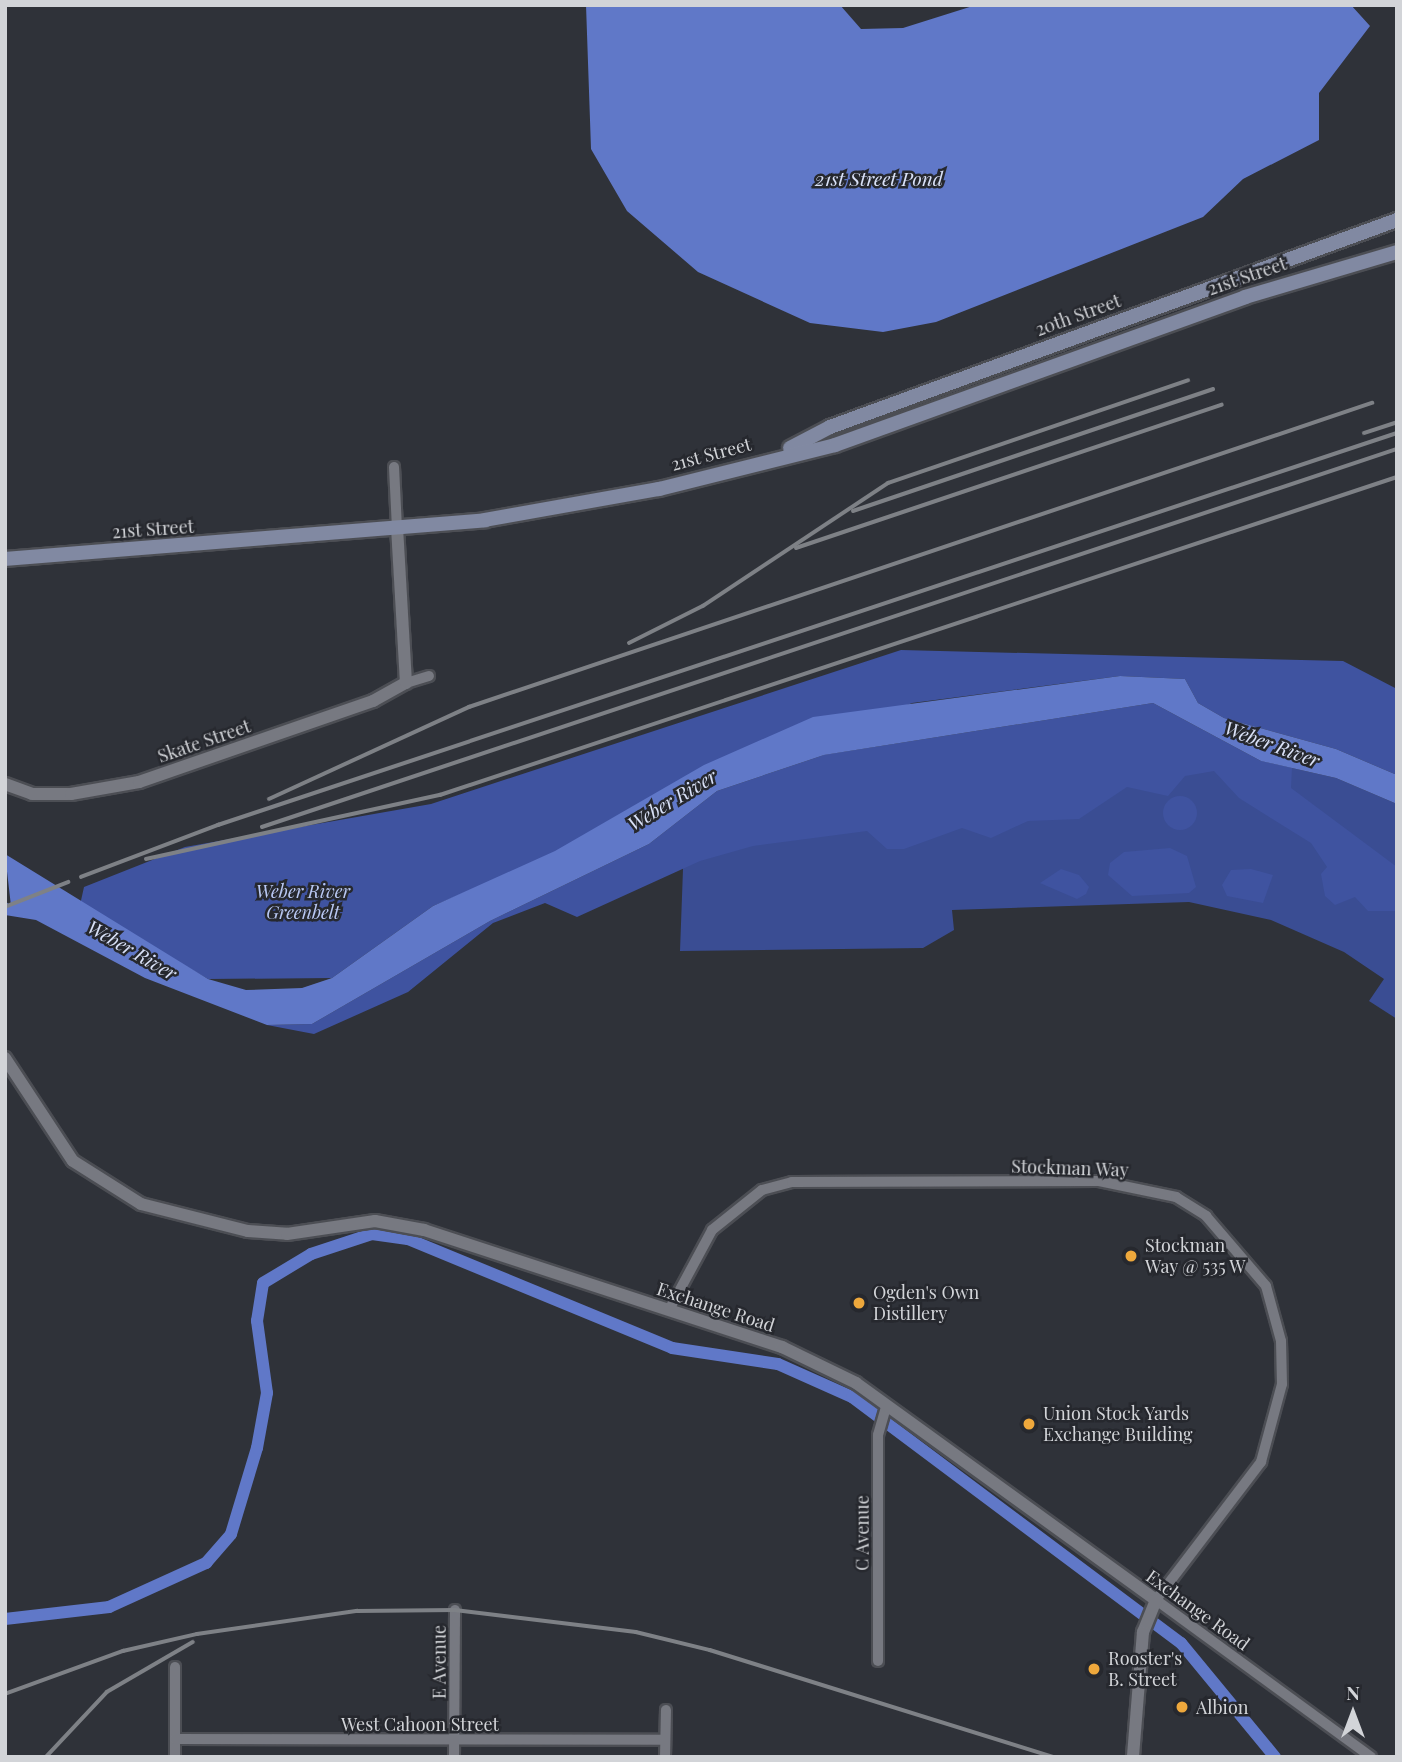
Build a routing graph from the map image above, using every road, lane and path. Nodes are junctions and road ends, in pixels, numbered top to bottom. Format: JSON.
{"nodes":[{"id":1,"x":1397,"y":220,"type":"edge"},
{"id":2,"x":1397,"y":252,"type":"edge"},
{"id":3,"x":777,"y":456,"type":"junction"},
{"id":4,"x":394,"y":467,"type":"dead end"},
{"id":5,"x":397,"y":529,"type":"junction"},
{"id":6,"x":5,"y":559,"type":"edge"},
{"id":7,"x":429,"y":676,"type":"dead end"},
{"id":8,"x":406,"y":683,"type":"junction"},
{"id":9,"x":5,"y":783,"type":"edge"},
{"id":10,"x":5,"y":1058,"type":"edge"},
{"id":11,"x":669,"y":1310,"type":"junction"},
{"id":12,"x":886,"y":1407,"type":"junction"},
{"id":13,"x":1153,"y":1606,"type":"junction"},
{"id":14,"x":455,"y":1610,"type":"dead end"},
{"id":15,"x":878,"y":1661,"type":"dead end"},
{"id":16,"x":175,"y":1667,"type":"dead end"},
{"id":17,"x":666,"y":1710,"type":"dead end"},
{"id":18,"x":175,"y":1739,"type":"junction"},
{"id":19,"x":454,"y":1740,"type":"junction"},
{"id":20,"x":665,"y":1740,"type":"junction"},
{"id":21,"x":175,"y":1757,"type":"edge"},
{"id":22,"x":454,"y":1757,"type":"edge"},
{"id":23,"x":665,"y":1757,"type":"edge"},
{"id":24,"x":1133,"y":1757,"type":"edge"},
{"id":25,"x":1371,"y":1757,"type":"edge"}],
"edges":[{"from":1,"to":3,"type":"main road","name":"20th Street"},
{"from":2,"to":3,"type":"main road","name":"21st Street"},
{"from":3,"to":5,"type":"main road","name":"21st Street"},
{"from":4,"to":5,"type":"street"},
{"from":5,"to":6,"type":"main road","name":"21st Street"},
{"from":5,"to":8,"type":"street"},
{"from":7,"to":8,"type":"street","name":"Skate Street"},
{"from":8,"to":9,"type":"street","name":"Skate Street"},
{"from":10,"to":11,"type":"street","name":"Exchange Road"},
{"from":11,"to":12,"type":"street","name":"Exchange Road"},
{"from":11,"to":13,"type":"street","name":"Stockman Way"},
{"from":12,"to":13,"type":"street","name":"Exchange Road"},
{"from":12,"to":15,"type":"street","name":"C Avenue"},
{"from":13,"to":24,"type":"street"},
{"from":13,"to":25,"type":"street","name":"Exchange Road"},
{"from":14,"to":19,"type":"street","name":"E Avenue"},
{"from":16,"to":18,"type":"street"},
{"from":17,"to":20,"type":"street"},
{"from":18,"to":19,"type":"street","name":"West Cahoon Street"},
{"from":18,"to":21,"type":"street"},
{"from":19,"to":20,"type":"street","name":"West Cahoon Street"},
{"from":19,"to":22,"type":"street","name":"E Avenue"},
{"from":20,"to":23,"type":"street"}]}
